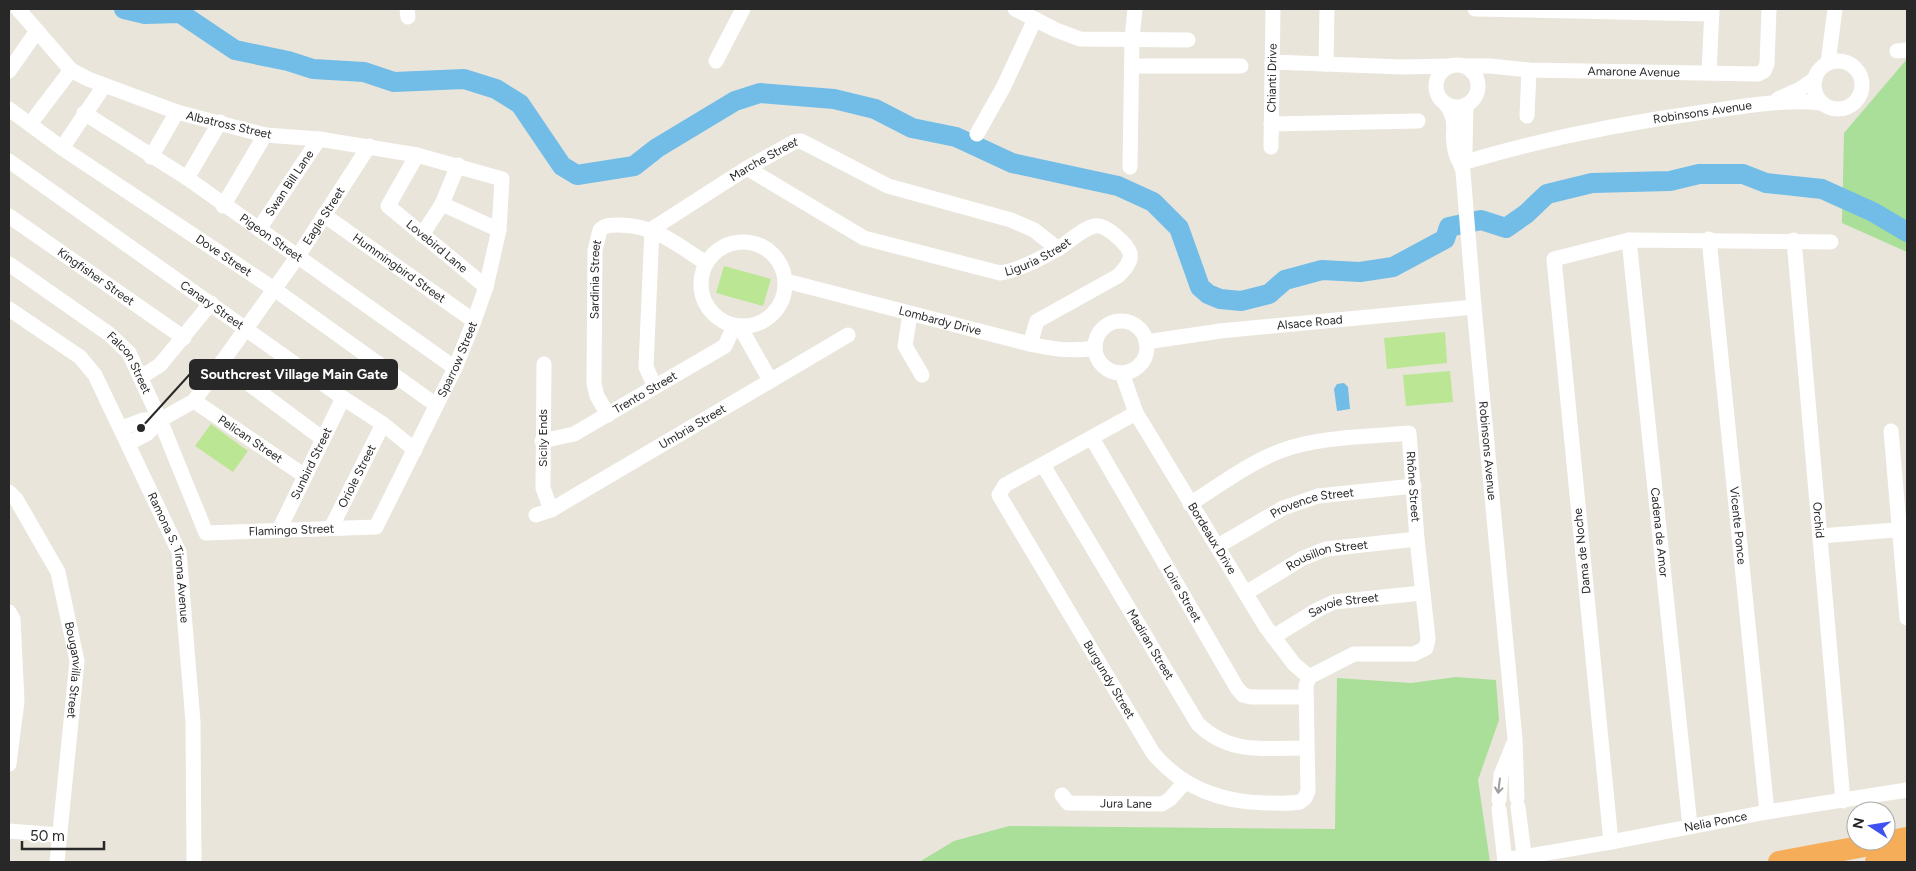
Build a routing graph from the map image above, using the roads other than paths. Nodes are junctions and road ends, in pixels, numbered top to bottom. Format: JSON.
{"nodes":[{"id":1,"x":18,"y":9,"type":"edge"},
{"id":2,"x":743,"y":9,"type":"edge"},
{"id":3,"x":1015,"y":9,"type":"edge"},
{"id":4,"x":1135,"y":9,"type":"edge"},
{"id":5,"x":1273,"y":9,"type":"edge"},
{"id":6,"x":1328,"y":9,"type":"edge"},
{"id":7,"x":1475,"y":9,"type":"edge"},
{"id":8,"x":1769,"y":9,"type":"edge"},
{"id":9,"x":1834,"y":9,"type":"edge"},
{"id":10,"x":1712,"y":11,"type":"edge"},
{"id":11,"x":1035,"y":19,"type":"junction"},
{"id":12,"x":37,"y":31,"type":"junction"},
{"id":13,"x":1132,"y":39,"type":"junction"},
{"id":14,"x":1188,"y":40,"type":"dead end"},
{"id":15,"x":716,"y":61,"type":"dead end"},
{"id":16,"x":1272,"y":62,"type":"junction"},
{"id":17,"x":1836,"y":62,"type":"junction"},
{"id":18,"x":1326,"y":64,"type":"junction"},
{"id":19,"x":1132,"y":66,"type":"junction"},
{"id":20,"x":1241,"y":66,"type":"dead end"},
{"id":21,"x":1457,"y":66,"type":"junction"},
{"id":22,"x":1402,"y":67,"type":"junction"},
{"id":23,"x":1504,"y":69,"type":"junction"},
{"id":24,"x":71,"y":70,"type":"junction"},
{"id":25,"x":1529,"y":70,"type":"junction"},
{"id":26,"x":9,"y":71,"type":"edge"},
{"id":27,"x":1709,"y":73,"type":"junction"},
{"id":28,"x":1815,"y":79,"type":"junction"},
{"id":29,"x":1478,"y":81,"type":"junction"},
{"id":30,"x":104,"y":86,"type":"junction"},
{"id":31,"x":1436,"y":88,"type":"junction"},
{"id":32,"x":1770,"y":102,"type":"junction"},
{"id":33,"x":1822,"y":103,"type":"junction"},
{"id":34,"x":1446,"y":104,"type":"junction"},
{"id":35,"x":1466,"y":105,"type":"junction"},
{"id":36,"x":9,"y":109,"type":"edge"},
{"id":37,"x":177,"y":112,"type":"junction"},
{"id":38,"x":84,"y":113,"type":"junction"},
{"id":39,"x":1527,"y":116,"type":"dead end"},
{"id":40,"x":1418,"y":121,"type":"dead end"},
{"id":41,"x":220,"y":122,"type":"junction"},
{"id":42,"x":30,"y":124,"type":"junction"},
{"id":43,"x":1271,"y":124,"type":"junction"},
{"id":44,"x":977,"y":134,"type":"dead end"},
{"id":45,"x":265,"y":135,"type":"junction"},
{"id":46,"x":319,"y":139,"type":"junction"},
{"id":47,"x":369,"y":146,"type":"junction"},
{"id":48,"x":1271,"y":147,"type":"dead end"},
{"id":49,"x":62,"y":148,"type":"junction"},
{"id":50,"x":417,"y":154,"type":"junction"},
{"id":51,"x":151,"y":157,"type":"junction"},
{"id":52,"x":9,"y":160,"type":"edge"},
{"id":53,"x":458,"y":165,"type":"junction"},
{"id":54,"x":1130,"y":167,"type":"dead end"},
{"id":55,"x":747,"y":168,"type":"junction"},
{"id":56,"x":1463,"y":168,"type":"junction"},
{"id":57,"x":187,"y":178,"type":"junction"},
{"id":58,"x":502,"y":179,"type":"joint"},
{"id":59,"x":442,"y":204,"type":"junction"},
{"id":60,"x":223,"y":206,"type":"junction"},
{"id":61,"x":324,"y":215,"type":"junction"},
{"id":62,"x":9,"y":216,"type":"edge"},
{"id":63,"x":259,"y":228,"type":"junction"},
{"id":64,"x":652,"y":229,"type":"junction"},
{"id":65,"x":499,"y":230,"type":"junction"},
{"id":66,"x":422,"y":235,"type":"junction"},
{"id":67,"x":1709,"y":239,"type":"junction"},
{"id":68,"x":1629,"y":240,"type":"junction"},
{"id":69,"x":1794,"y":240,"type":"junction"},
{"id":70,"x":1831,"y":242,"type":"dead end"},
{"id":71,"x":1058,"y":249,"type":"junction"},
{"id":72,"x":298,"y":256,"type":"junction"},
{"id":73,"x":9,"y":264,"type":"edge"},
{"id":74,"x":706,"y":264,"type":"junction"},
{"id":75,"x":786,"y":281,"type":"junction"},
{"id":76,"x":486,"y":286,"type":"junction"},
{"id":77,"x":274,"y":290,"type":"junction"},
{"id":78,"x":211,"y":303,"type":"junction"},
{"id":79,"x":1474,"y":307,"type":"junction"},
{"id":80,"x":9,"y":309,"type":"edge"},
{"id":81,"x":910,"y":314,"type":"junction"},
{"id":82,"x":474,"y":321,"type":"junction"},
{"id":83,"x":737,"y":326,"type":"junction"},
{"id":84,"x":247,"y":328,"type":"junction"},
{"id":85,"x":848,"y":335,"type":"dead end"},
{"id":86,"x":184,"y":338,"type":"junction"},
{"id":87,"x":1146,"y":342,"type":"junction"},
{"id":88,"x":1030,"y":344,"type":"junction"},
{"id":89,"x":1094,"y":348,"type":"junction"},
{"id":90,"x":221,"y":362,"type":"junction"},
{"id":91,"x":544,"y":364,"type":"dead end"},
{"id":92,"x":455,"y":368,"type":"junction"},
{"id":93,"x":1126,"y":372,"type":"junction"},
{"id":94,"x":922,"y":375,"type":"dead end"},
{"id":95,"x":141,"y":377,"type":"junction"},
{"id":96,"x":770,"y":380,"type":"junction"},
{"id":97,"x":655,"y":387,"type":"junction"},
{"id":98,"x":343,"y":398,"type":"junction"},
{"id":99,"x":194,"y":401,"type":"junction"},
{"id":100,"x":436,"y":406,"type":"junction"},
{"id":101,"x":1136,"y":413,"type":"junction"},
{"id":102,"x":608,"y":415,"type":"junction"},
{"id":103,"x":160,"y":420,"type":"junction"},
{"id":104,"x":383,"y":424,"type":"junction"},
{"id":105,"x":122,"y":428,"type":"junction"},
{"id":106,"x":1891,"y":431,"type":"dead end"},
{"id":107,"x":1092,"y":438,"type":"junction"},
{"id":108,"x":323,"y":439,"type":"junction"},
{"id":109,"x":542,"y":441,"type":"junction"},
{"id":110,"x":128,"y":443,"type":"junction"},
{"id":111,"x":415,"y":450,"type":"junction"},
{"id":112,"x":1043,"y":465,"type":"junction"},
{"id":113,"x":305,"y":476,"type":"junction"},
{"id":114,"x":1414,"y":486,"type":"junction"},
{"id":115,"x":9,"y":492,"type":"edge"},
{"id":116,"x":1190,"y":504,"type":"junction"},
{"id":117,"x":551,"y":510,"type":"junction"},
{"id":118,"x":536,"y":515,"type":"dead end"},
{"id":119,"x":376,"y":527,"type":"joint"},
{"id":120,"x":330,"y":528,"type":"junction"},
{"id":121,"x":1904,"y":529,"type":"edge"},
{"id":122,"x":279,"y":530,"type":"junction"},
{"id":123,"x":206,"y":533,"type":"joint"},
{"id":124,"x":1820,"y":536,"type":"junction"},
{"id":125,"x":1417,"y":539,"type":"junction"},
{"id":126,"x":1218,"y":546,"type":"junction"},
{"id":127,"x":1246,"y":593,"type":"junction"},
{"id":128,"x":1422,"y":593,"type":"junction"},
{"id":129,"x":9,"y":612,"type":"edge"},
{"id":130,"x":1907,"y":618,"type":"edge"},
{"id":131,"x":1273,"y":638,"type":"junction"},
{"id":132,"x":1309,"y":677,"type":"junction"},
{"id":133,"x":1306,"y":697,"type":"junction"},
{"id":134,"x":1515,"y":739,"type":"junction"},
{"id":135,"x":1306,"y":748,"type":"junction"},
{"id":136,"x":9,"y":764,"type":"edge"},
{"id":137,"x":1184,"y":783,"type":"junction"},
{"id":138,"x":1907,"y":790,"type":"edge"},
{"id":139,"x":1062,"y":795,"type":"dead end"},
{"id":140,"x":1843,"y":801,"type":"junction"},
{"id":141,"x":1767,"y":812,"type":"junction"},
{"id":142,"x":1690,"y":826,"type":"junction"},
{"id":143,"x":9,"y":831,"type":"edge"},
{"id":144,"x":60,"y":835,"type":"junction"},
{"id":145,"x":1907,"y":838,"type":"edge"},
{"id":146,"x":1610,"y":842,"type":"junction"},
{"id":147,"x":1907,"y":856,"type":"edge"},
{"id":148,"x":1525,"y":860,"type":"edge"},
{"id":149,"x":1505,"y":861,"type":"edge"},
{"id":150,"x":57,"y":862,"type":"edge"},
{"id":151,"x":194,"y":862,"type":"edge"},
{"id":152,"x":1778,"y":862,"type":"edge"},
{"id":153,"x":1876,"y":862,"type":"edge"}],
"edges":[{"from":1,"to":12,"type":"street","name":"Albatross Street"},
{"from":2,"to":15,"type":"street"},
{"from":3,"to":11,"type":"street"},
{"from":4,"to":13,"type":"street"},
{"from":5,"to":16,"type":"street","name":"Chianti Drive"},
{"from":6,"to":18,"type":"street"},
{"from":7,"to":10,"type":"street"},
{"from":8,"to":27,"type":"street","name":"Amarone Avenue"},
{"from":9,"to":17,"type":"street"},
{"from":10,"to":27,"type":"street"},
{"from":11,"to":13,"type":"street"},
{"from":11,"to":44,"type":"street"},
{"from":12,"to":24,"type":"street","name":"Albatross Street"},
{"from":12,"to":26,"type":"street"},
{"from":13,"to":14,"type":"street"},
{"from":13,"to":19,"type":"street"},
{"from":16,"to":18,"type":"street","name":"Amarone Avenue"},
{"from":16,"to":43,"type":"street","name":"Chianti Drive"},
{"from":17,"to":28,"type":"street"},
{"from":17,"to":33,"type":"street"},
{"from":18,"to":22,"type":"street","name":"Amarone Avenue"},
{"from":19,"to":20,"type":"street"},
{"from":19,"to":54,"type":"street"},
{"from":21,"to":22,"type":"street","name":"Amarone Avenue"},
{"from":21,"to":23,"type":"street","name":"Amarone Avenue"},
{"from":21,"to":29,"type":"street"},
{"from":21,"to":31,"type":"street"},
{"from":22,"to":31,"type":"street","name":"Amarone Avenue"},
{"from":23,"to":25,"type":"street","name":"Amarone Avenue"},
{"from":23,"to":29,"type":"street","name":"Amarone Avenue"},
{"from":24,"to":30,"type":"street","name":"Albatross Street"},
{"from":24,"to":42,"type":"street"},
{"from":25,"to":27,"type":"street","name":"Amarone Avenue"},
{"from":25,"to":39,"type":"street"},
{"from":28,"to":32,"type":"street","name":"Robinsons Avenue"},
{"from":28,"to":33,"type":"street"},
{"from":29,"to":35,"type":"street"},
{"from":30,"to":37,"type":"street","name":"Albatross Street"},
{"from":30,"to":38,"type":"street"},
{"from":31,"to":34,"type":"street"},
{"from":32,"to":33,"type":"street","name":"Robinsons Avenue"},
{"from":32,"to":56,"type":"street","name":"Robinsons Avenue"},
{"from":34,"to":35,"type":"street"},
{"from":34,"to":56,"type":"street","name":"Robinsons Avenue"},
{"from":35,"to":56,"type":"street","name":"Robinsons Avenue"},
{"from":36,"to":42,"type":"street","name":"Dove Street"},
{"from":37,"to":41,"type":"street","name":"Albatross Street"},
{"from":37,"to":51,"type":"street"},
{"from":38,"to":49,"type":"street"},
{"from":38,"to":51,"type":"street","name":"Pigeon Street"},
{"from":40,"to":43,"type":"street"},
{"from":41,"to":45,"type":"street","name":"Albatross Street"},
{"from":41,"to":57,"type":"street"},
{"from":42,"to":49,"type":"street","name":"Dove Street"},
{"from":43,"to":48,"type":"street","name":"Chianti Drive"},
{"from":45,"to":46,"type":"street","name":"Albatross Street"},
{"from":45,"to":60,"type":"street"},
{"from":46,"to":47,"type":"street","name":"Albatross Street"},
{"from":46,"to":63,"type":"street","name":"Swan Bill Lane"},
{"from":47,"to":50,"type":"street","name":"Albatross Street"},
{"from":47,"to":61,"type":"street","name":"Eagle Street"},
{"from":49,"to":77,"type":"street","name":"Dove Street"},
{"from":50,"to":53,"type":"street","name":"Albatross Street"},
{"from":50,"to":66,"type":"street","name":"Lovebird Lane"},
{"from":51,"to":57,"type":"street","name":"Pigeon Street"},
{"from":52,"to":78,"type":"street","name":"Canary Street"},
{"from":53,"to":58,"type":"street","name":"Albatross Street"},
{"from":53,"to":59,"type":"street"},
{"from":55,"to":64,"type":"street","name":"Marche Street"},
{"from":55,"to":71,"type":"street","name":"Liguria Street"},
{"from":55,"to":71,"type":"street","name":"Marche Street"},
{"from":56,"to":79,"type":"street","name":"Robinsons Avenue"},
{"from":57,"to":60,"type":"street","name":"Pigeon Street"},
{"from":58,"to":65,"type":"street","name":"Sparrow Street"},
{"from":59,"to":65,"type":"street"},
{"from":59,"to":66,"type":"street"},
{"from":60,"to":63,"type":"street","name":"Pigeon Street"},
{"from":61,"to":72,"type":"street","name":"Eagle Street"},
{"from":61,"to":82,"type":"street","name":"Hummingbird Street"},
{"from":62,"to":86,"type":"street","name":"Kingfisher Street"},
{"from":63,"to":72,"type":"street","name":"Pigeon Street"},
{"from":64,"to":74,"type":"street","name":"Sardinia Street"},
{"from":64,"to":97,"type":"street"},
{"from":64,"to":102,"type":"street","name":"Sardinia Street"},
{"from":65,"to":76,"type":"street","name":"Sparrow Street"},
{"from":66,"to":76,"type":"street","name":"Lovebird Lane"},
{"from":67,"to":68,"type":"street"},
{"from":67,"to":69,"type":"street"},
{"from":67,"to":141,"type":"street","name":"Vicente Ponce"},
{"from":68,"to":142,"type":"street","name":"Cadena de Amor"},
{"from":68,"to":146,"type":"street","name":"Dama de Noche"},
{"from":69,"to":70,"type":"street"},
{"from":69,"to":124,"type":"street","name":"Orchid"},
{"from":71,"to":88,"type":"street","name":"Liguria Street"},
{"from":72,"to":77,"type":"street","name":"Eagle Street"},
{"from":72,"to":92,"type":"street","name":"Pigeon Street"},
{"from":73,"to":95,"type":"street","name":"Falcon Street"},
{"from":74,"to":75,"type":"street"},
{"from":74,"to":83,"type":"street"},
{"from":75,"to":81,"type":"street","name":"Lombardy Drive"},
{"from":75,"to":83,"type":"street"},
{"from":76,"to":82,"type":"street","name":"Sparrow Street"},
{"from":77,"to":84,"type":"street","name":"Eagle Street"},
{"from":77,"to":100,"type":"street","name":"Dove Street"},
{"from":78,"to":84,"type":"street","name":"Canary Street"},
{"from":78,"to":86,"type":"street"},
{"from":79,"to":87,"type":"street","name":"Alsace Road"},
{"from":79,"to":134,"type":"street","name":"Robinsons Avenue"},
{"from":80,"to":105,"type":"street","name":"Ramona S. Tirona Avenue"},
{"from":81,"to":88,"type":"street","name":"Lombardy Drive"},
{"from":81,"to":94,"type":"street"},
{"from":82,"to":92,"type":"street","name":"Sparrow Street"},
{"from":83,"to":96,"type":"street"},
{"from":83,"to":97,"type":"street","name":"Trento Street"},
{"from":84,"to":90,"type":"street","name":"Eagle Street"},
{"from":84,"to":98,"type":"street","name":"Canary Street"},
{"from":85,"to":96,"type":"street","name":"Umbria Street"},
{"from":86,"to":95,"type":"street"},
{"from":87,"to":89,"type":"street"},
{"from":87,"to":93,"type":"street"},
{"from":88,"to":89,"type":"street","name":"Lombardy Drive"},
{"from":89,"to":93,"type":"street"},
{"from":90,"to":99,"type":"street","name":"Eagle Street"},
{"from":90,"to":108,"type":"street"},
{"from":91,"to":109,"type":"street","name":"Sicily Ends"},
{"from":92,"to":100,"type":"street","name":"Sparrow Street"},
{"from":93,"to":101,"type":"street","name":"Bordeaux Drive"},
{"from":95,"to":103,"type":"street","name":"Falcon Street"},
{"from":96,"to":117,"type":"street","name":"Umbria Street"},
{"from":97,"to":102,"type":"street","name":"Trento Street"},
{"from":98,"to":104,"type":"street","name":"Canary Street"},
{"from":98,"to":108,"type":"street","name":"Sunbird Street"},
{"from":99,"to":103,"type":"street","name":"Eagle Street"},
{"from":99,"to":113,"type":"street","name":"Pelican Street"},
{"from":100,"to":111,"type":"street","name":"Sparrow Street"},
{"from":101,"to":107,"type":"street","name":"Burgundy Street"},
{"from":101,"to":116,"type":"street","name":"Bordeaux Drive"},
{"from":102,"to":109,"type":"street","name":"Trento Street"},
{"from":103,"to":105,"type":"street","name":"Eagle Street"},
{"from":103,"to":110,"type":"street","name":"Eagle Street"},
{"from":103,"to":123,"type":"street","name":"Falcon Street"},
{"from":104,"to":111,"type":"street","name":"Canary Street"},
{"from":104,"to":120,"type":"street","name":"Oriole Street"},
{"from":105,"to":110,"type":"street","name":"Ramona S. Tirona Avenue"},
{"from":106,"to":121,"type":"street"},
{"from":107,"to":112,"type":"street","name":"Burgundy Street"},
{"from":107,"to":133,"type":"street","name":"Loire Street"},
{"from":108,"to":113,"type":"street","name":"Sunbird Street"},
{"from":109,"to":117,"type":"street","name":"Sicily Ends"},
{"from":110,"to":151,"type":"street","name":"Ramona S. Tirona Avenue"},
{"from":111,"to":119,"type":"street","name":"Sparrow Street"},
{"from":112,"to":135,"type":"street","name":"Madiran Street"},
{"from":112,"to":137,"type":"street","name":"Burgundy Street"},
{"from":113,"to":122,"type":"street","name":"Sunbird Street"},
{"from":114,"to":116,"type":"street","name":"Rhône Street"},
{"from":114,"to":125,"type":"street","name":"Rhône Street"},
{"from":114,"to":126,"type":"street","name":"Provence Street"},
{"from":115,"to":144,"type":"street","name":"Bouganvilla Street"},
{"from":116,"to":126,"type":"street","name":"Bordeaux Drive"},
{"from":117,"to":118,"type":"street","name":"Umbria Street"},
{"from":119,"to":120,"type":"street","name":"Flamingo Street"},
{"from":120,"to":122,"type":"street","name":"Flamingo Street"},
{"from":121,"to":124,"type":"street"},
{"from":121,"to":130,"type":"street"},
{"from":122,"to":123,"type":"street","name":"Flamingo Street"},
{"from":124,"to":140,"type":"street","name":"Orchid"},
{"from":125,"to":127,"type":"street","name":"Rousillon Street"},
{"from":125,"to":128,"type":"street","name":"Rhône Street"},
{"from":126,"to":127,"type":"street","name":"Bordeaux Drive"},
{"from":127,"to":131,"type":"street","name":"Bordeaux Drive"},
{"from":128,"to":131,"type":"street","name":"Savoie Street"},
{"from":128,"to":132,"type":"street","name":"Rhône Street"},
{"from":129,"to":136,"type":"street"},
{"from":131,"to":132,"type":"street","name":"Bordeaux Drive"},
{"from":132,"to":133,"type":"street","name":"Burgundy Street"},
{"from":133,"to":135,"type":"street","name":"Burgundy Street"},
{"from":134,"to":148,"type":"street","name":"Robinsons Avenue"},
{"from":134,"to":149,"type":"street","name":"Robinsons Avenue","one_way":true},
{"from":135,"to":137,"type":"street","name":"Burgundy Street"},
{"from":137,"to":139,"type":"street","name":"Jura Lane"},
{"from":138,"to":140,"type":"street","name":"Nelia Ponce"},
{"from":140,"to":141,"type":"street","name":"Nelia Ponce"},
{"from":141,"to":142,"type":"street","name":"Nelia Ponce"},
{"from":142,"to":146,"type":"street","name":"Nelia Ponce"},
{"from":143,"to":144,"type":"street"},
{"from":144,"to":150,"type":"street","name":"Bouganvilla Street"},
{"from":145,"to":152,"type":"highway"},
{"from":146,"to":148,"type":"street","name":"Nelia Ponce"},
{"from":147,"to":153,"type":"highway"},
{"from":148,"to":149,"type":"street","name":"Nelia Ponce"}]}
